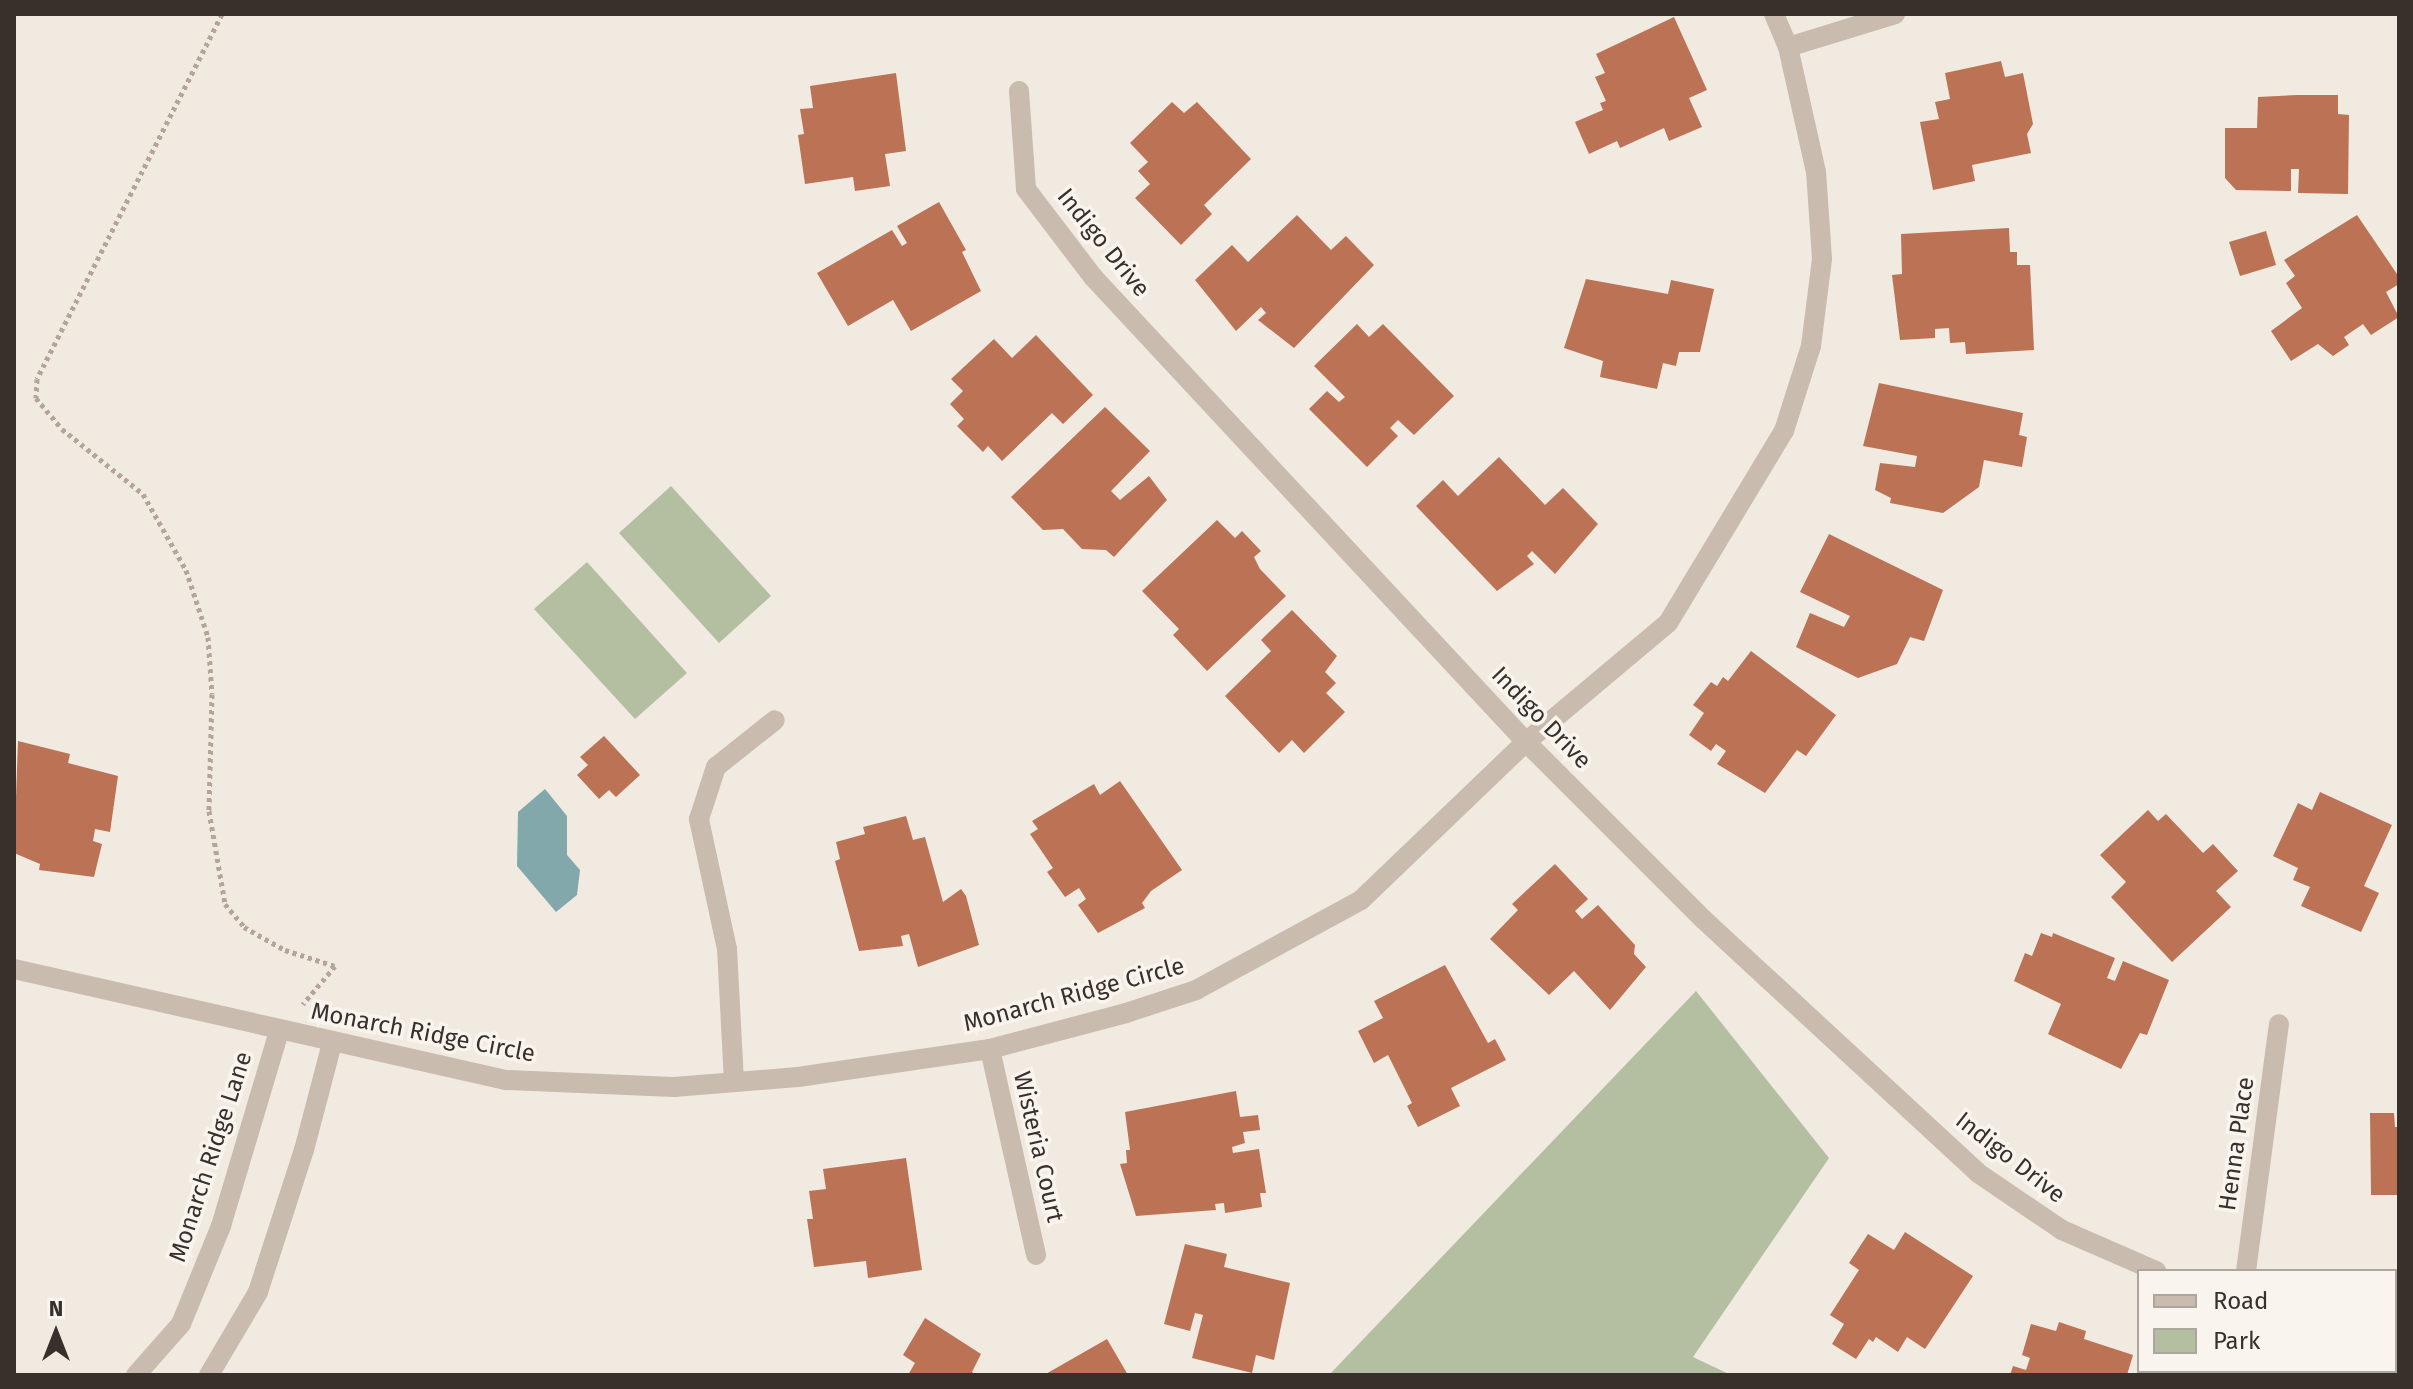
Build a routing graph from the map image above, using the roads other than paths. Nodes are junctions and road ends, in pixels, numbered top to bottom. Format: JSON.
{"nodes":[{"id":1,"x":1774,"y":14,"type":"edge"},
{"id":2,"x":1895,"y":14,"type":"edge"},
{"id":3,"x":1788,"y":47,"type":"junction"},
{"id":4,"x":1019,"y":91,"type":"dead end"},
{"id":5,"x":775,"y":720,"type":"dead end"},
{"id":6,"x":1526,"y":742,"type":"junction"},
{"id":7,"x":14,"y":969,"type":"edge"},
{"id":8,"x":2279,"y":1024,"type":"dead end"},
{"id":9,"x":279,"y":1032,"type":"junction"},
{"id":10,"x":332,"y":1043,"type":"junction"},
{"id":11,"x":990,"y":1049,"type":"junction"},
{"id":12,"x":734,"y":1082,"type":"junction"},
{"id":13,"x":1036,"y":1255,"type":"dead end"},
{"id":14,"x":2151,"y":1269,"type":"edge"},
{"id":15,"x":2246,"y":1269,"type":"edge"},
{"id":16,"x":136,"y":1375,"type":"edge"},
{"id":17,"x":209,"y":1375,"type":"edge"}],
"edges":[{"from":1,"to":3,"type":"street","name":"Monarch Ridge Circle"},
{"from":2,"to":3,"type":"street"},
{"from":3,"to":6,"type":"street","name":"Monarch Ridge Circle"},
{"from":4,"to":6,"type":"street","name":"Indigo Drive"},
{"from":5,"to":12,"type":"street"},
{"from":6,"to":11,"type":"street","name":"Monarch Ridge Circle"},
{"from":6,"to":14,"type":"street","name":"Indigo Drive"},
{"from":7,"to":9,"type":"street","name":"Monarch Ridge Circle"},
{"from":8,"to":15,"type":"street","name":"Henna Place"},
{"from":9,"to":10,"type":"street","name":"Monarch Ridge Circle"},
{"from":9,"to":16,"type":"street","name":"Monarch Ridge Lane"},
{"from":10,"to":12,"type":"street","name":"Monarch Ridge Circle"},
{"from":10,"to":17,"type":"street"},
{"from":11,"to":12,"type":"street","name":"Monarch Ridge Circle"},
{"from":11,"to":13,"type":"street","name":"Wisteria Court"}]}
